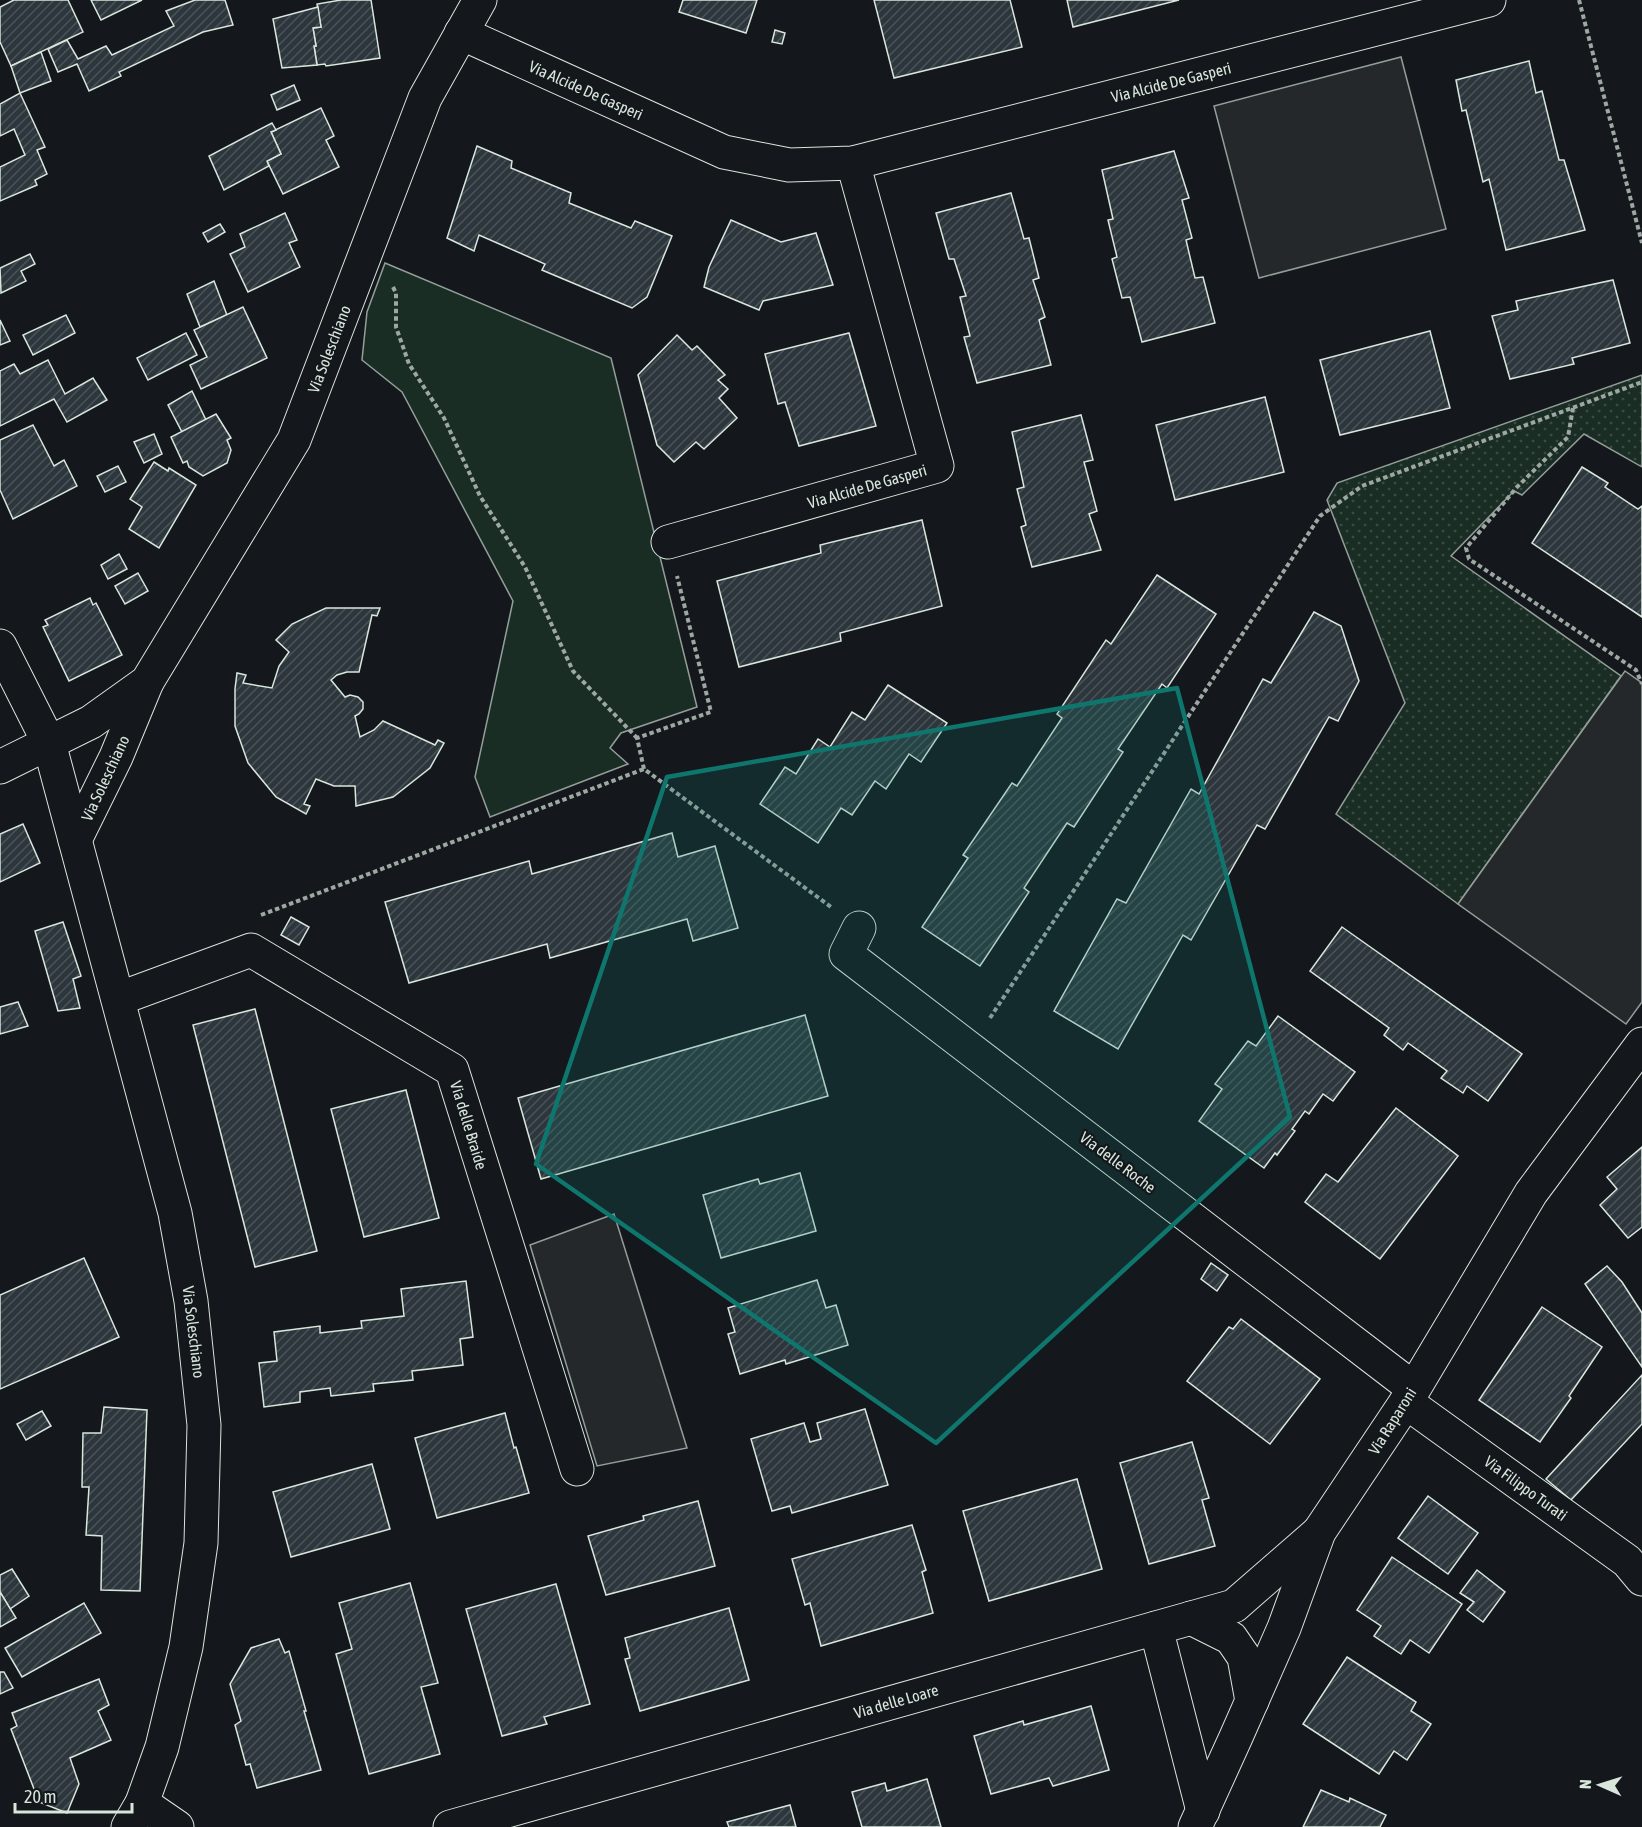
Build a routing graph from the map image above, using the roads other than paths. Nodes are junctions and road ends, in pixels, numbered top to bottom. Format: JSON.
{"nodes":[{"id":1,"x":480,"y":0,"type":"edge"},
{"id":2,"x":1489,"y":0,"type":"edge"},
{"id":3,"x":461,"y":33,"type":"junction"},
{"id":4,"x":853,"y":163,"type":"junction"},
{"id":5,"x":668,"y":542,"type":"road end"},
{"id":6,"x":0,"y":646,"type":"edge"},
{"id":7,"x":147,"y":682,"type":"junction"},
{"id":8,"x":49,"y":743,"type":"junction"},
{"id":9,"x":0,"y":767,"type":"edge"},
{"id":10,"x":75,"y":840,"type":"junction"},
{"id":11,"x":859,"y":928,"type":"road end"},
{"id":12,"x":118,"y":999,"type":"junction"},
{"id":13,"x":1642,"y":1044,"type":"edge"},
{"id":14,"x":1409,"y":1395,"type":"junction"},
{"id":15,"x":577,"y":1470,"type":"dead end"},
{"id":16,"x":1319,"y":1532,"type":"junction"},
{"id":17,"x":1642,"y":1579,"type":"edge"},
{"id":18,"x":1191,"y":1618,"type":"junction"},
{"id":19,"x":1156,"y":1628,"type":"junction"},
{"id":20,"x":1252,"y":1701,"type":"junction"},
{"id":21,"x":135,"y":1815,"type":"edge"},
{"id":22,"x":1199,"y":1819,"type":"edge"},
{"id":23,"x":177,"y":1827,"type":"edge"},
{"id":24,"x":450,"y":1827,"type":"edge"}],
"edges":[{"from":1,"to":3,"type":"street","name":"Via Soleschiano"},
{"from":2,"to":4,"type":"street","name":"Via Alcide De Gasperi"},
{"from":3,"to":4,"type":"street","name":"Via Alcide De Gasperi"},
{"from":3,"to":7,"type":"street","name":"Via Soleschiano"},
{"from":4,"to":5,"type":"street","name":"Via Alcide De Gasperi"},
{"from":6,"to":8,"type":"street"},
{"from":7,"to":8,"type":"street","name":"Via Soleschiano"},
{"from":7,"to":10,"type":"street","name":"Via Soleschiano"},
{"from":8,"to":9,"type":"street"},
{"from":8,"to":10,"type":"street","name":"Via Soleschiano"},
{"from":10,"to":12,"type":"street","name":"Via Soleschiano"},
{"from":11,"to":14,"type":"street","name":"Via delle Roche"},
{"from":12,"to":15,"type":"street","name":"Via delle Braide"},
{"from":12,"to":21,"type":"street","name":"Via Soleschiano"},
{"from":13,"to":14,"type":"street","name":"Via Raparoni"},
{"from":14,"to":16,"type":"street","name":"Via Raparoni"},
{"from":14,"to":17,"type":"street","name":"Via Filippo Turati"},
{"from":16,"to":18,"type":"street","name":"Via delle Loare"},
{"from":16,"to":20,"type":"street","name":"Via Raparoni"},
{"from":18,"to":19,"type":"street","name":"Via delle Loare"},
{"from":18,"to":20,"type":"street"},
{"from":19,"to":22,"type":"street"},
{"from":19,"to":24,"type":"street","name":"Via delle Loare"},
{"from":20,"to":22,"type":"street","name":"Via Raparoni"},
{"from":21,"to":23,"type":"street"}]}
